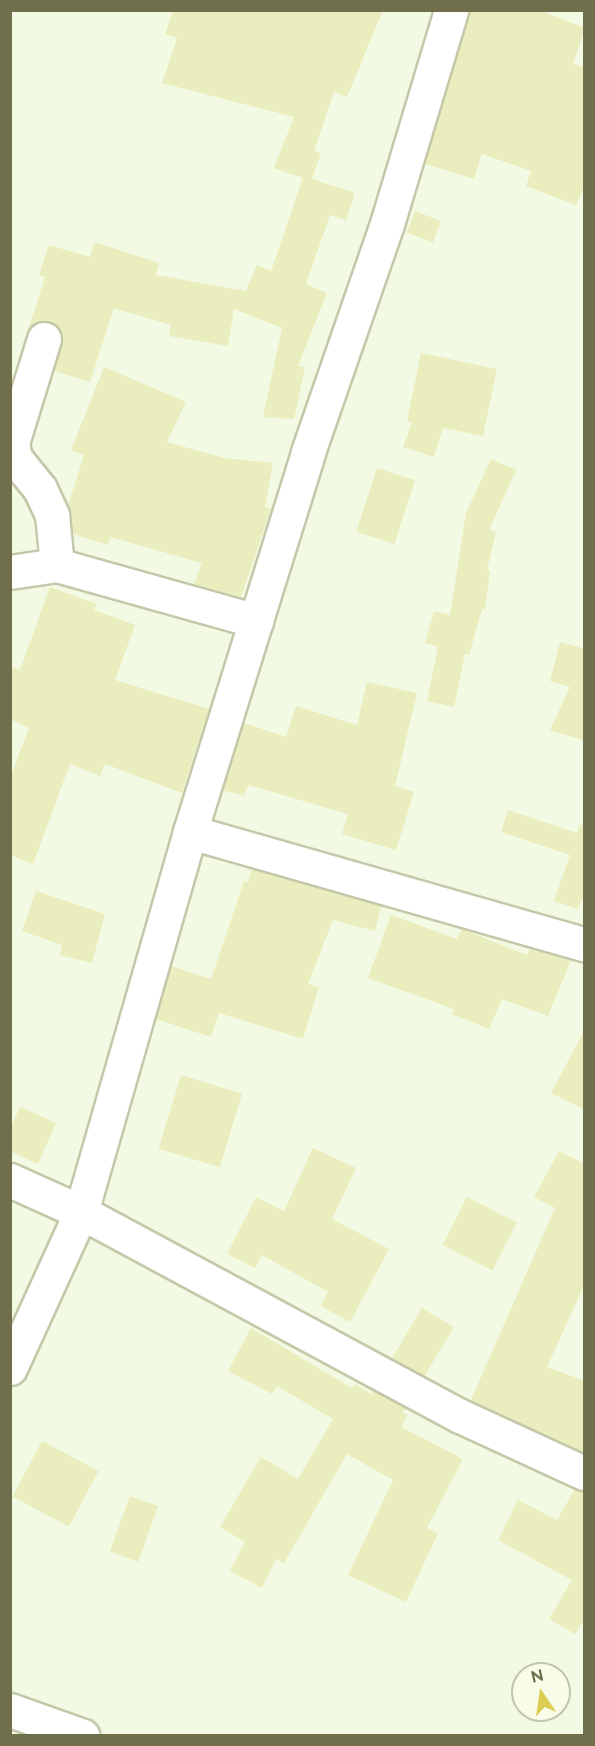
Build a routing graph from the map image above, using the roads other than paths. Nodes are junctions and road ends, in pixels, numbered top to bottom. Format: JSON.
{"nodes":[{"id":1,"x":451,"y":10,"type":"edge"},
{"id":2,"x":44,"y":339,"type":"dead end"},
{"id":3,"x":57,"y":565,"type":"junction"},
{"id":4,"x":10,"y":572,"type":"edge"},
{"id":5,"x":256,"y":621,"type":"junction"},
{"id":6,"x":190,"y":832,"type":"junction"},
{"id":7,"x":584,"y":940,"type":"edge"},
{"id":8,"x":10,"y":1180,"type":"edge"},
{"id":9,"x":81,"y":1212,"type":"junction"},
{"id":10,"x":10,"y":1368,"type":"edge"},
{"id":11,"x":585,"y":1473,"type":"edge"},
{"id":12,"x":10,"y":1710,"type":"edge"},
{"id":13,"x":83,"y":1736,"type":"edge"}],
"edges":[{"from":1,"to":5,"type":"street"},
{"from":2,"to":3,"type":"street"},
{"from":3,"to":4,"type":"street"},
{"from":3,"to":5,"type":"street"},
{"from":5,"to":6,"type":"street"},
{"from":6,"to":7,"type":"street"},
{"from":6,"to":9,"type":"street"},
{"from":8,"to":9,"type":"street"},
{"from":9,"to":10,"type":"street"},
{"from":9,"to":11,"type":"street"},
{"from":12,"to":13,"type":"street"}]}
